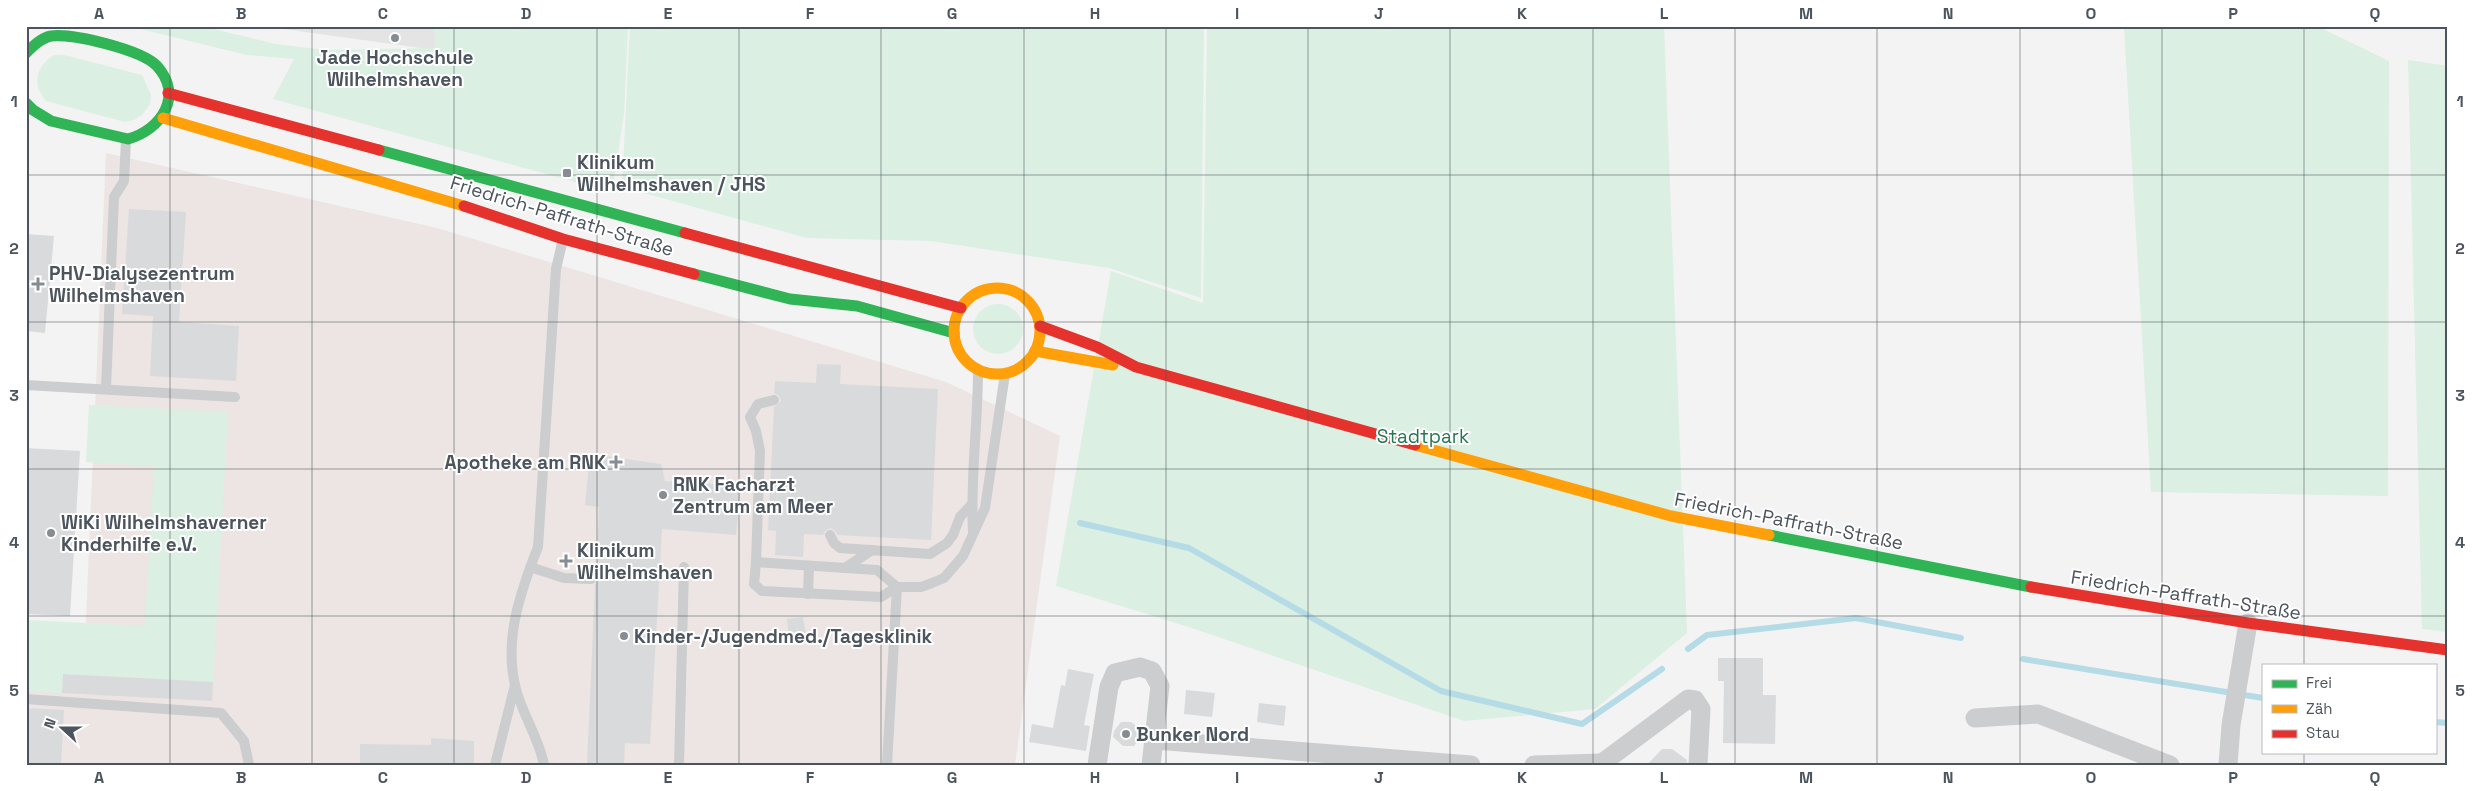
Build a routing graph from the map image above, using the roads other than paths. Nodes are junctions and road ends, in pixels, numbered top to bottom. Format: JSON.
{"nodes":[{"id":1,"x":80,"y":26,"type":"edge"},
{"id":2,"x":52,"y":31,"type":"edge"},
{"id":3,"x":78,"y":39,"type":"junction"},
{"id":4,"x":26,"y":53,"type":"edge"},
{"id":5,"x":168,"y":93,"type":"junction"},
{"id":6,"x":26,"y":103,"type":"edge"},
{"id":7,"x":162,"y":118,"type":"junction"},
{"id":8,"x":126,"y":139,"type":"junction"},
{"id":9,"x":563,"y":239,"type":"junction"},
{"id":10,"x":960,"y":308,"type":"junction"},
{"id":11,"x":1040,"y":326,"type":"junction"},
{"id":12,"x":954,"y":334,"type":"junction"},
{"id":13,"x":1035,"y":351,"type":"junction"},
{"id":14,"x":1136,"y":367,"type":"junction"},
{"id":15,"x":978,"y":370,"type":"junction"},
{"id":16,"x":1005,"y":374,"type":"junction"},
{"id":17,"x":26,"y":385,"type":"edge"},
{"id":18,"x":106,"y":388,"type":"junction"},
{"id":19,"x":235,"y":397,"type":"dead end"},
{"id":20,"x":774,"y":400,"type":"dead end"},
{"id":21,"x":972,"y":504,"type":"junction"},
{"id":22,"x":830,"y":535,"type":"dead end"},
{"id":23,"x":974,"y":537,"type":"junction"},
{"id":24,"x":872,"y":550,"type":"junction"},
{"id":25,"x":756,"y":562,"type":"junction"},
{"id":26,"x":809,"y":566,"type":"junction"},
{"id":27,"x":530,"y":567,"type":"junction"},
{"id":28,"x":684,"y":567,"type":"dead end"},
{"id":29,"x":845,"y":568,"type":"junction"},
{"id":30,"x":591,"y":580,"type":"dead end"},
{"id":31,"x":897,"y":587,"type":"junction"},
{"id":32,"x":808,"y":594,"type":"junction"},
{"id":33,"x":2248,"y":623,"type":"junction"},
{"id":34,"x":2448,"y":650,"type":"edge"},
{"id":35,"x":515,"y":685,"type":"junction"},
{"id":36,"x":26,"y":699,"type":"edge"},
{"id":37,"x":1975,"y":718,"type":"dead end"},
{"id":38,"x":1155,"y":740,"type":"junction"},
{"id":39,"x":1604,"y":764,"type":"edge"},
{"id":40,"x":249,"y":765,"type":"edge"},
{"id":41,"x":495,"y":765,"type":"edge"},
{"id":42,"x":544,"y":765,"type":"edge"},
{"id":43,"x":679,"y":765,"type":"edge"},
{"id":44,"x":887,"y":765,"type":"edge"},
{"id":45,"x":1097,"y":765,"type":"edge"},
{"id":46,"x":1151,"y":765,"type":"edge"},
{"id":47,"x":1471,"y":765,"type":"edge"},
{"id":48,"x":1534,"y":765,"type":"edge"},
{"id":49,"x":1698,"y":765,"type":"edge"},
{"id":50,"x":2170,"y":765,"type":"edge"},
{"id":51,"x":2228,"y":765,"type":"edge"}],
"edges":[{"from":1,"to":3,"type":"lane"},
{"from":2,"to":3,"type":"main road"},
{"from":2,"to":4,"type":"main road"},
{"from":3,"to":5,"type":"main road"},
{"from":5,"to":7,"type":"main road"},
{"from":5,"to":10,"type":"main road","name":"Friedrich-Paffrath-Straße"},
{"from":6,"to":8,"type":"main road"},
{"from":7,"to":8,"type":"main road"},
{"from":7,"to":9,"type":"main road","name":"Friedrich-Paffrath-Straße"},
{"from":8,"to":18,"type":"lane"},
{"from":9,"to":12,"type":"main road","name":"Friedrich-Paffrath-Straße"},
{"from":9,"to":27,"type":"lane"},
{"from":10,"to":11,"type":"main road"},
{"from":10,"to":12,"type":"main road"},
{"from":11,"to":13,"type":"main road"},
{"from":11,"to":14,"type":"main road","name":"Friedrich-Paffrath-Straße"},
{"from":12,"to":15,"type":"main road"},
{"from":13,"to":14,"type":"main road","name":"Friedrich-Paffrath-Straße"},
{"from":13,"to":16,"type":"main road"},
{"from":14,"to":33,"type":"main road","name":"Friedrich-Paffrath-Straße"},
{"from":15,"to":16,"type":"main road"},
{"from":15,"to":21,"type":"lane"},
{"from":16,"to":23,"type":"lane"},
{"from":17,"to":18,"type":"lane"},
{"from":18,"to":19,"type":"lane"},
{"from":20,"to":25,"type":"lane"},
{"from":21,"to":23,"type":"lane"},
{"from":21,"to":24,"type":"lane"},
{"from":22,"to":24,"type":"lane"},
{"from":23,"to":31,"type":"lane"},
{"from":24,"to":29,"type":"lane"},
{"from":25,"to":26,"type":"lane"},
{"from":25,"to":32,"type":"lane"},
{"from":26,"to":29,"type":"lane"},
{"from":26,"to":32,"type":"lane"},
{"from":27,"to":30,"type":"lane"},
{"from":27,"to":35,"type":"lane"},
{"from":28,"to":43,"type":"lane"},
{"from":29,"to":31,"type":"lane"},
{"from":31,"to":32,"type":"lane"},
{"from":31,"to":44,"type":"lane"},
{"from":33,"to":34,"type":"main road","name":"Friedrich-Paffrath-Straße"},
{"from":33,"to":51,"type":"street"},
{"from":35,"to":41,"type":"lane"},
{"from":35,"to":42,"type":"lane"},
{"from":36,"to":40,"type":"lane"},
{"from":37,"to":50,"type":"street"},
{"from":38,"to":45,"type":"street"},
{"from":38,"to":46,"type":"street"},
{"from":38,"to":47,"type":"street"},
{"from":39,"to":48,"type":"street"},
{"from":39,"to":49,"type":"street"}]}
